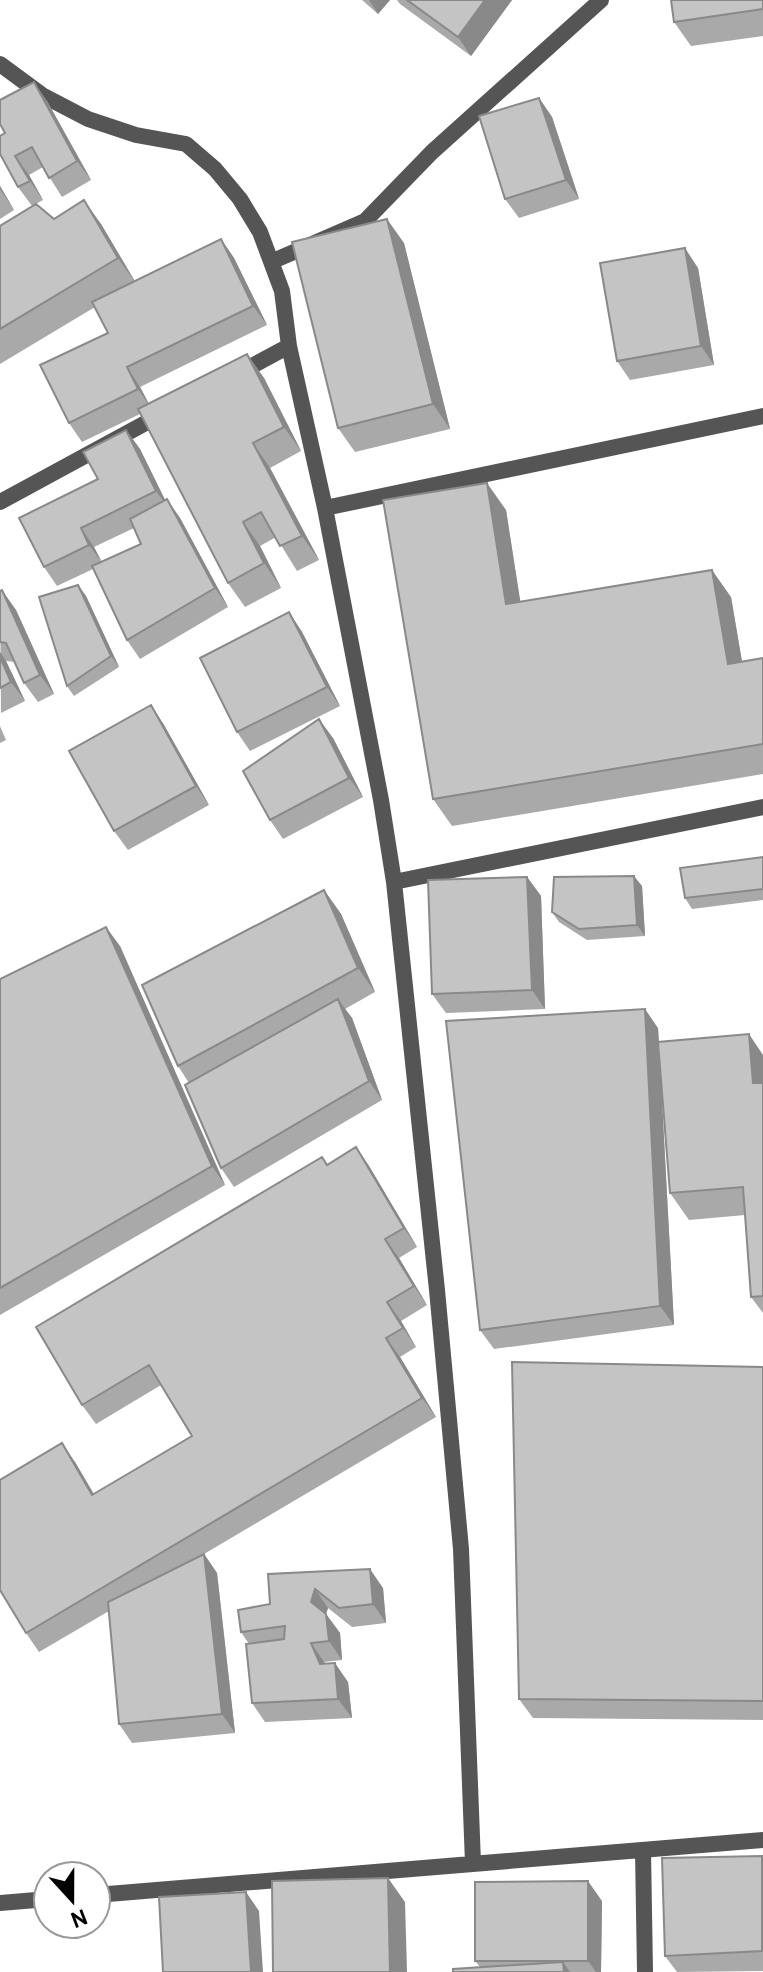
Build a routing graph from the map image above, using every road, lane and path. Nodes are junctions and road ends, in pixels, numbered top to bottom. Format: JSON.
{"nodes":[{"id":1,"x":601,"y":0,"type":"edge"},
{"id":2,"x":0,"y":64,"type":"edge"},
{"id":3,"x":273,"y":261,"type":"junction"},
{"id":4,"x":289,"y":346,"type":"junction"},
{"id":5,"x":220,"y":383,"type":"edge"},
{"id":6,"x":179,"y":405,"type":"edge"},
{"id":7,"x":763,"y":416,"type":"edge"},
{"id":8,"x":0,"y":502,"type":"edge"},
{"id":9,"x":325,"y":508,"type":"junction"},
{"id":10,"x":763,"y":807,"type":"edge"},
{"id":11,"x":394,"y":882,"type":"junction"},
{"id":12,"x":763,"y":1840,"type":"edge"},
{"id":13,"x":643,"y":1850,"type":"junction"},
{"id":14,"x":473,"y":1863,"type":"junction"},
{"id":15,"x":112,"y":1894,"type":"edge"},
{"id":16,"x":32,"y":1900,"type":"edge"},
{"id":17,"x":0,"y":1903,"type":"edge"},
{"id":18,"x":645,"y":1972,"type":"edge"}],
"edges":[{"from":1,"to":3,"type":"street"},
{"from":2,"to":3,"type":"street"},
{"from":3,"to":4,"type":"street"},
{"from":4,"to":5,"type":"street"},
{"from":4,"to":9,"type":"street"},
{"from":6,"to":8,"type":"street"},
{"from":7,"to":9,"type":"street"},
{"from":9,"to":11,"type":"street"},
{"from":10,"to":11,"type":"street"},
{"from":11,"to":14,"type":"street"},
{"from":12,"to":13,"type":"street"},
{"from":13,"to":14,"type":"street"},
{"from":13,"to":18,"type":"street"},
{"from":14,"to":15,"type":"street"},
{"from":16,"to":17,"type":"street"}]}
